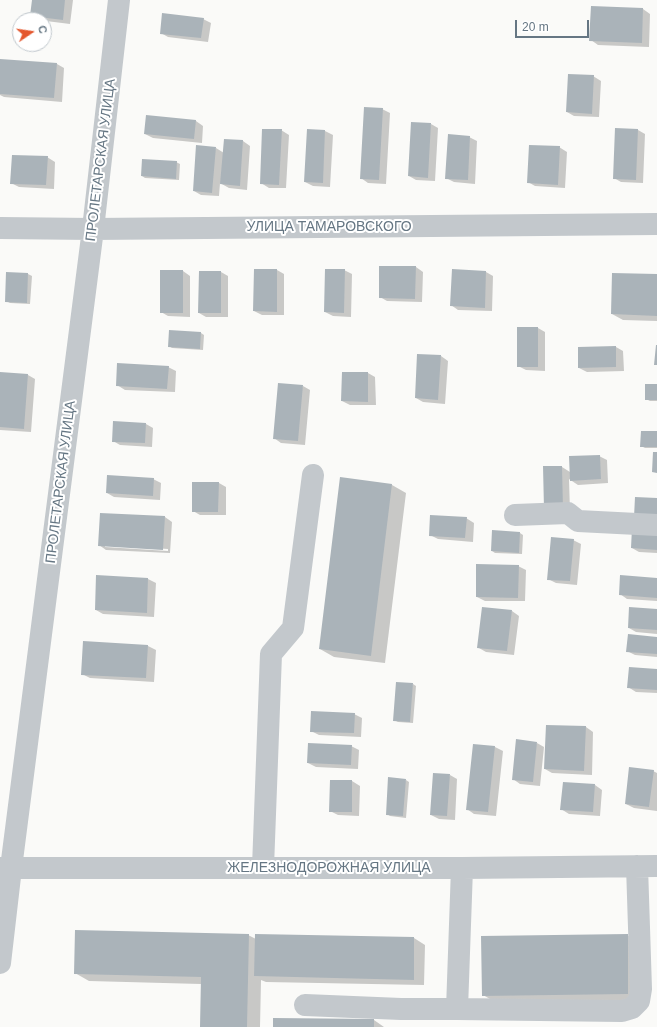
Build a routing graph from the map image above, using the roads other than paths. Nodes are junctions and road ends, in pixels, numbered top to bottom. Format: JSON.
{"nodes":[{"id":1,"x":119,"y":0,"type":"edge"},
{"id":2,"x":657,"y":224,"type":"edge"},
{"id":3,"x":0,"y":228,"type":"edge"},
{"id":4,"x":94,"y":229,"type":"junction"},
{"id":5,"x":313,"y":475,"type":"dead end"},
{"id":6,"x":515,"y":515,"type":"dead end"},
{"id":7,"x":657,"y":525,"type":"edge"},
{"id":8,"x":647,"y":866,"type":"edge"},
{"id":9,"x":263,"y":867,"type":"junction"},
{"id":10,"x":5,"y":868,"type":"edge"},
{"id":11,"x":462,"y":868,"type":"junction"},
{"id":12,"x":0,"y":963,"type":"edge"},
{"id":13,"x":305,"y":1005,"type":"dead end"},
{"id":14,"x":457,"y":1009,"type":"junction"}],
"edges":[{"from":1,"to":4,"type":"street","name":"ПРОЛЕТАРСКАЯ УЛИЦА"},
{"from":2,"to":4,"type":"street","name":"УЛИЦА ТАМАРОВСКОГО"},
{"from":3,"to":4,"type":"street","name":"УЛИЦА ТАМАРОВСКОГО"},
{"from":4,"to":10,"type":"street","name":"ПРОЛЕТАРСКАЯ УЛИЦА"},
{"from":5,"to":9,"type":"street"},
{"from":6,"to":7,"type":"street"},
{"from":8,"to":11,"type":"street","name":"ЖЕЛЕЗНОДОРОЖНАЯ УЛИЦА"},
{"from":8,"to":14,"type":"street"},
{"from":9,"to":10,"type":"street","name":"ЖЕЛЕЗНОДОРОЖНАЯ УЛИЦА"},
{"from":9,"to":11,"type":"street","name":"ЖЕЛЕЗНОДОРОЖНАЯ УЛИЦА"},
{"from":10,"to":12,"type":"street","name":"ПРОЛЕТАРСКАЯ УЛИЦА"},
{"from":11,"to":14,"type":"street"},
{"from":13,"to":14,"type":"street"}]}
